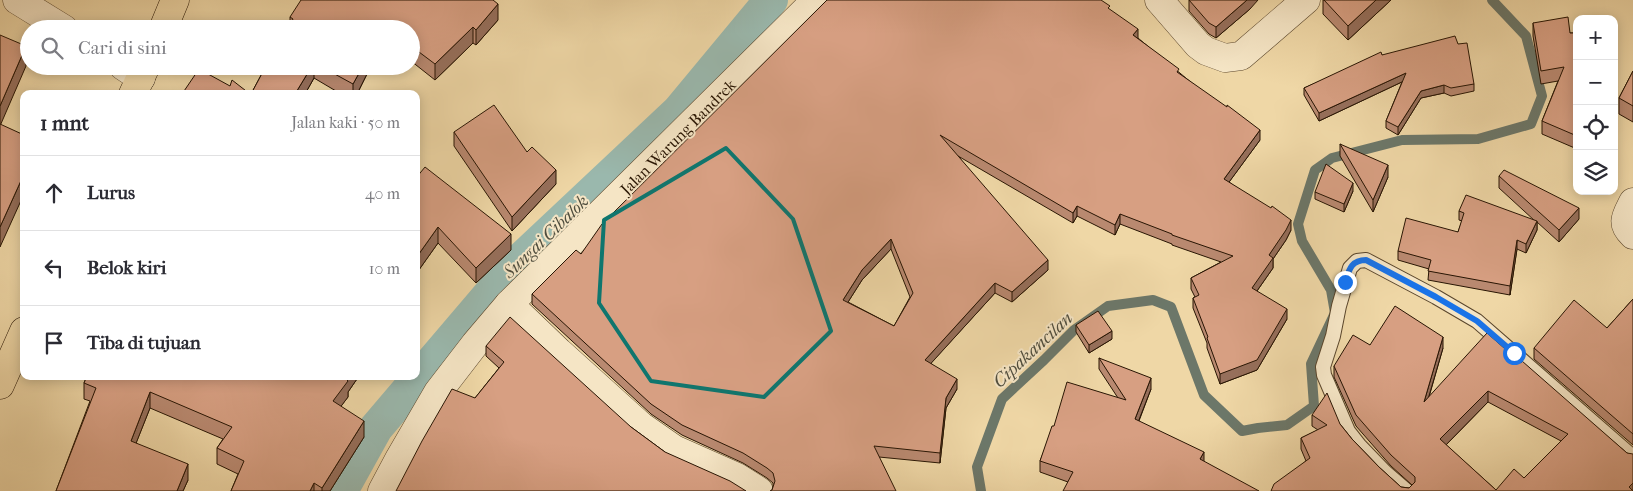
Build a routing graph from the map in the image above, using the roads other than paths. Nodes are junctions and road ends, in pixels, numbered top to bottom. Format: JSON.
{"nodes":[{"id":1,"x":17,"y":0,"type":"edge"},
{"id":2,"x":175,"y":0,"type":"edge"},
{"id":3,"x":816,"y":0,"type":"edge"},
{"id":4,"x":1159,"y":0,"type":"edge"},
{"id":5,"x":1306,"y":0,"type":"edge"},
{"id":6,"x":49,"y":20,"type":"edge"},
{"id":7,"x":167,"y":20,"type":"edge"},
{"id":8,"x":1633,"y":202,"type":"edge"},
{"id":9,"x":1633,"y":235,"type":"edge"},
{"id":10,"x":509,"y":304,"type":"junction"},
{"id":11,"x":20,"y":340,"type":"edge"},
{"id":12,"x":0,"y":385,"type":"edge"},
{"id":13,"x":1633,"y":457,"type":"edge"},
{"id":14,"x":382,"y":491,"type":"edge"},
{"id":15,"x":759,"y":491,"type":"edge"},
{"id":16,"x":1407,"y":491,"type":"edge"}],
"edges":[{"from":1,"to":6,"type":"street"},
{"from":2,"to":7,"type":"main road"},
{"from":3,"to":10,"type":"street","name":"Jalan Warung Bandrek"},
{"from":4,"to":5,"type":"street"},
{"from":8,"to":9,"type":"street"},
{"from":10,"to":14,"type":"street","name":"Jalan Warung Bandrek"},
{"from":10,"to":15,"type":"street"},
{"from":11,"to":12,"type":"main road"},
{"from":13,"to":16,"type":"lane"}]}
